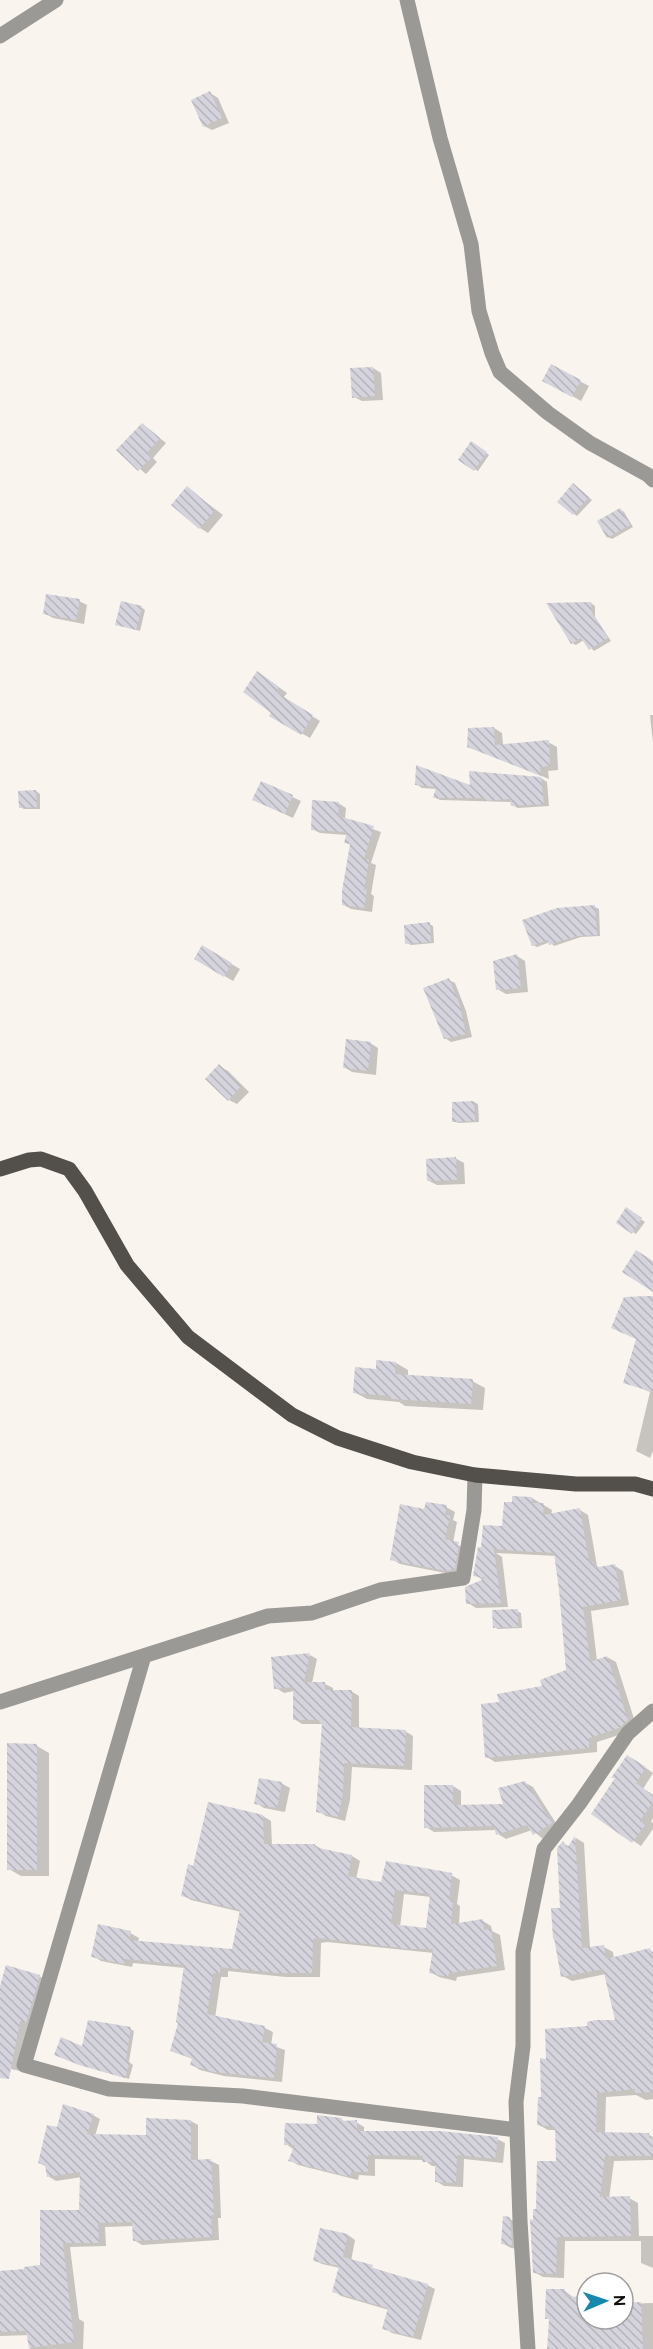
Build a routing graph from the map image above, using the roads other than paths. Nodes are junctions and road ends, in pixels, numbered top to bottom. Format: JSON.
{"nodes":[{"id":1,"x":56,"y":0,"type":"edge"},
{"id":2,"x":407,"y":0,"type":"edge"},
{"id":3,"x":0,"y":36,"type":"edge"},
{"id":4,"x":653,"y":480,"type":"edge"},
{"id":5,"x":0,"y":1169,"type":"edge"},
{"id":6,"x":475,"y":1475,"type":"junction"},
{"id":7,"x":653,"y":1489,"type":"edge"},
{"id":8,"x":144,"y":1656,"type":"junction"},
{"id":9,"x":0,"y":1702,"type":"edge"},
{"id":10,"x":653,"y":1711,"type":"edge"},
{"id":11,"x":517,"y":2130,"type":"junction"},
{"id":12,"x":528,"y":2349,"type":"edge"}],
"edges":[{"from":1,"to":3,"type":"street"},
{"from":2,"to":4,"type":"street"},
{"from":5,"to":6,"type":"main road"},
{"from":6,"to":7,"type":"main road"},
{"from":6,"to":8,"type":"street"},
{"from":8,"to":9,"type":"street"},
{"from":8,"to":11,"type":"street"},
{"from":10,"to":11,"type":"street"},
{"from":11,"to":12,"type":"street"}]}
